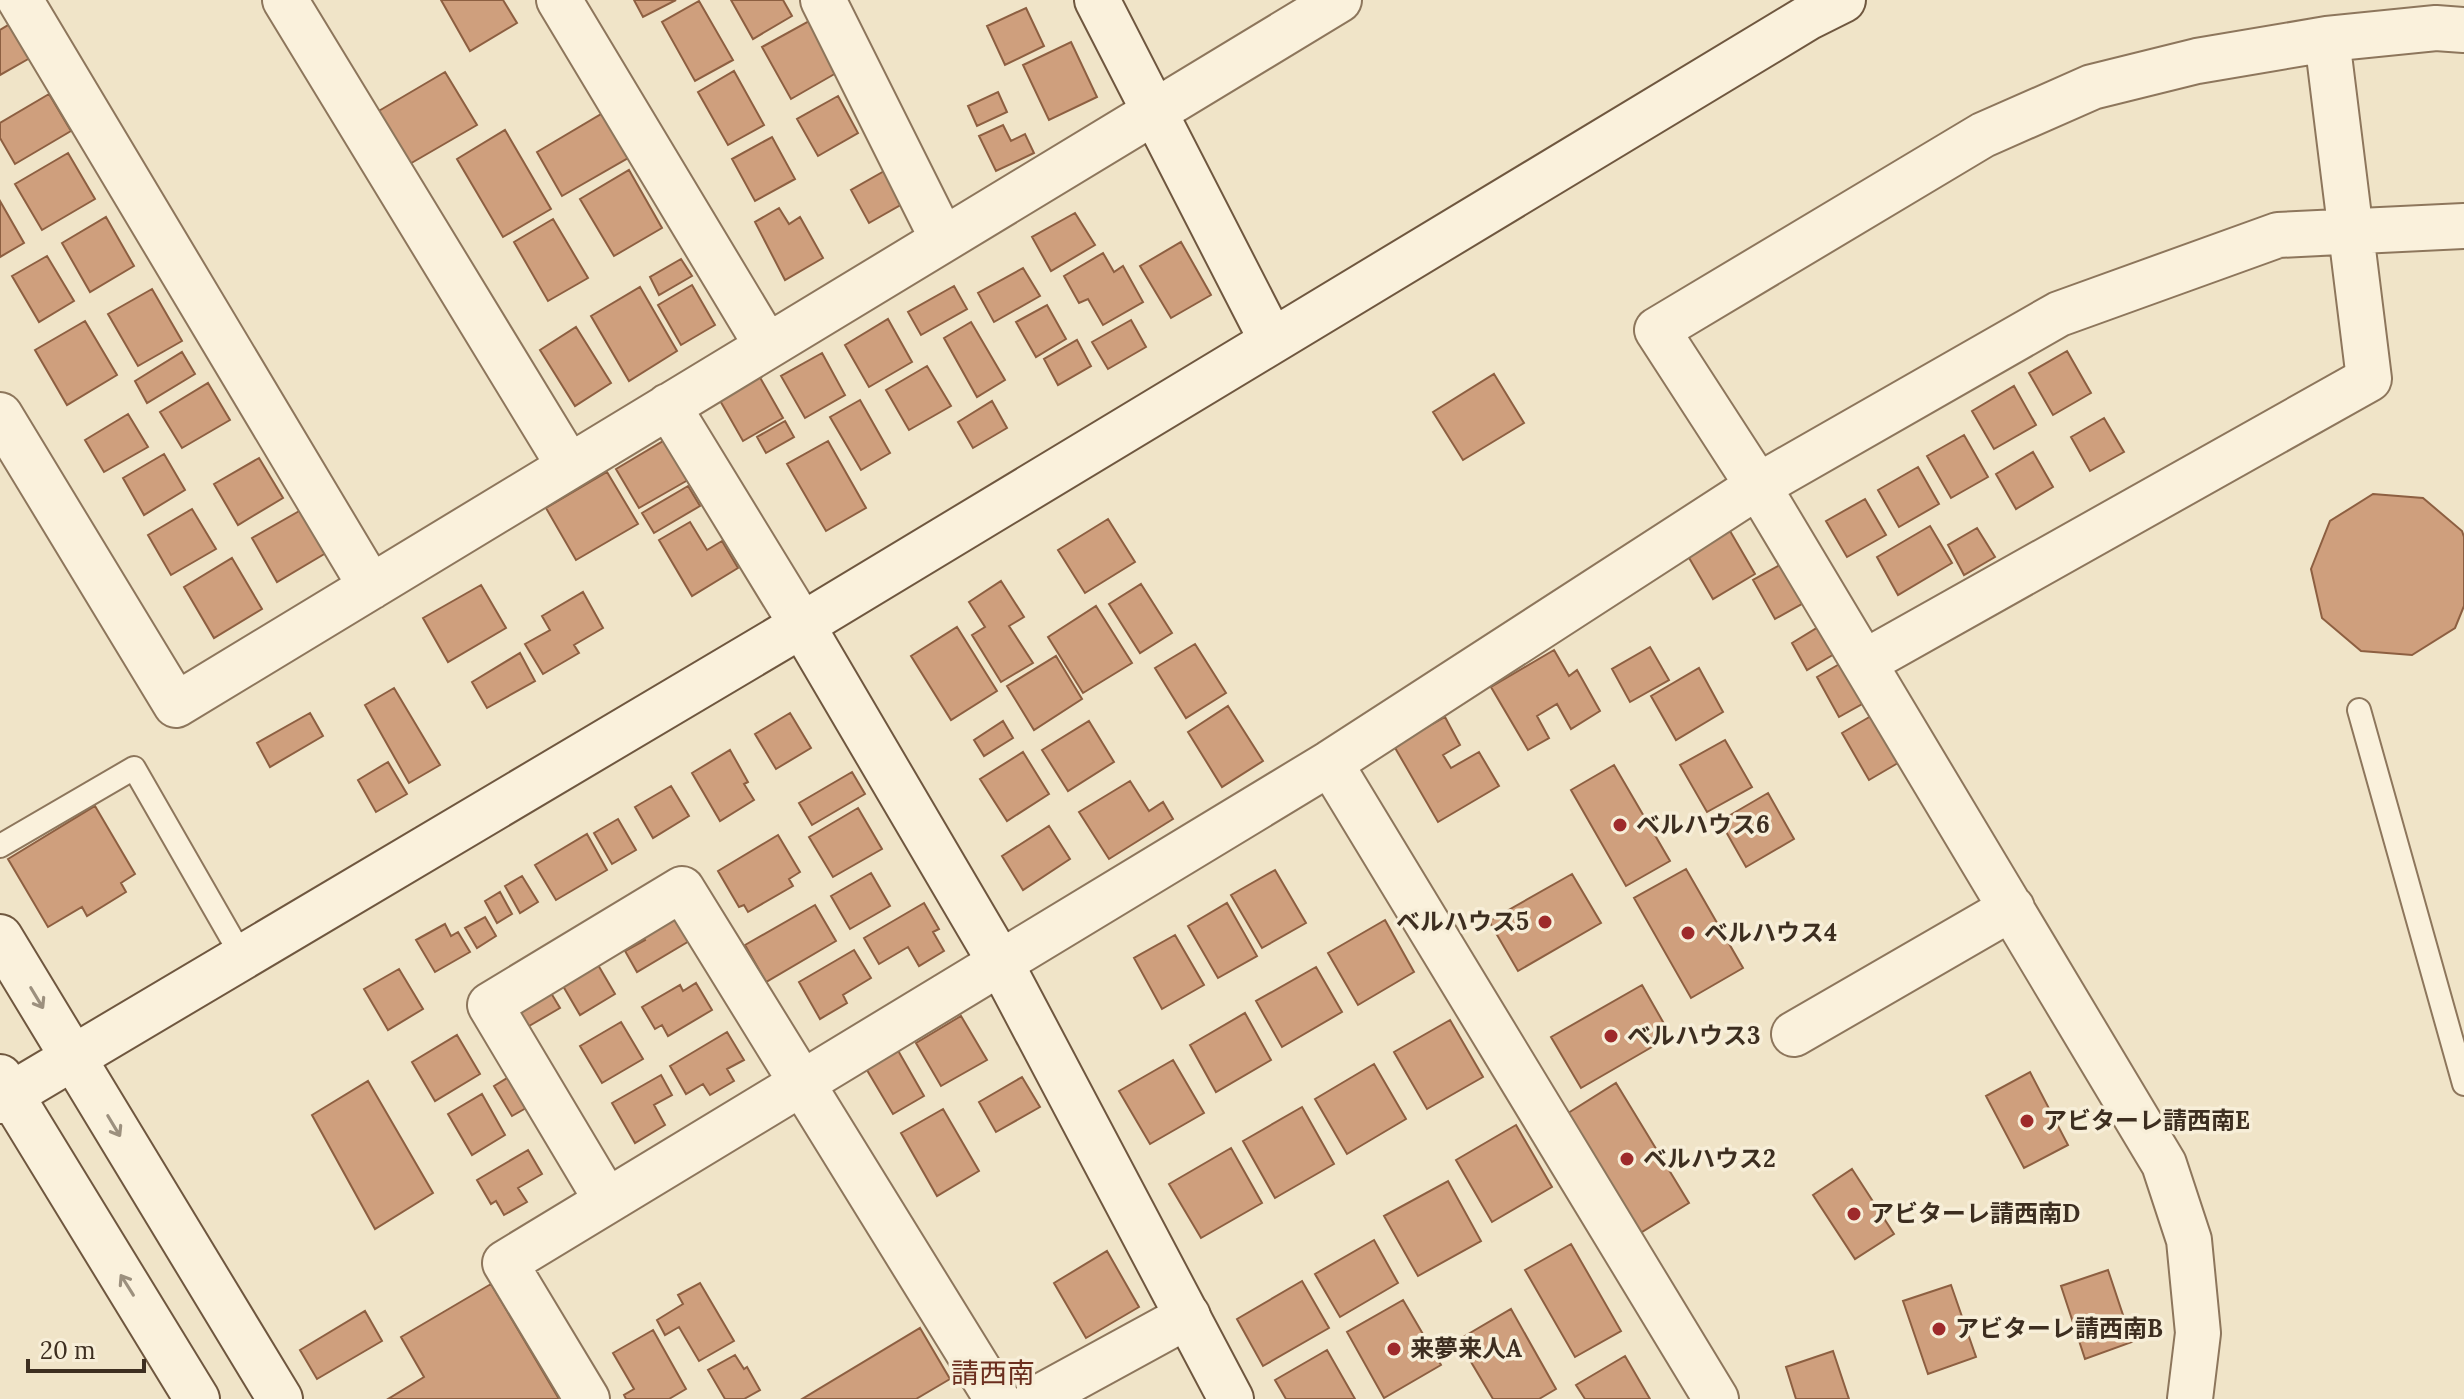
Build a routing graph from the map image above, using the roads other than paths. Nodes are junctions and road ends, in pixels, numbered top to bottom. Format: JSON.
{"nodes":[{"id":1,"x":20,"y":0,"type":"edge"},
{"id":2,"x":285,"y":0,"type":"edge"},
{"id":3,"x":559,"y":0,"type":"edge"},
{"id":4,"x":823,"y":0,"type":"edge"},
{"id":5,"x":1097,"y":0,"type":"edge"},
{"id":6,"x":1339,"y":0,"type":"edge"},
{"id":7,"x":1843,"y":0,"type":"edge"},
{"id":8,"x":2464,"y":30,"type":"edge"},
{"id":9,"x":2327,"y":39,"type":"junction"},
{"id":10,"x":1153,"y":112,"type":"junction"},
{"id":11,"x":2464,"y":226,"type":"edge"},
{"id":12,"x":2352,"y":232,"type":"junction"},
{"id":13,"x":943,"y":240,"type":"junction"},
{"id":14,"x":1272,"y":341,"type":"junction"},
{"id":15,"x":767,"y":346,"type":"junction"},
{"id":16,"x":668,"y":406,"type":"junction"},
{"id":17,"x":0,"y":415,"type":"edge"},
{"id":18,"x":569,"y":466,"type":"junction"},
{"id":19,"x":1758,"y":486,"type":"junction"},
{"id":20,"x":371,"y":587,"type":"junction"},
{"id":21,"x":802,"y":625,"type":"junction"},
{"id":22,"x":1865,"y":662,"type":"junction"},
{"id":23,"x":2359,"y":710,"type":"dead end"},
{"id":24,"x":1330,"y":763,"type":"junction"},
{"id":25,"x":0,"y":846,"type":"edge"},
{"id":26,"x":2012,"y":908,"type":"junction"},
{"id":27,"x":0,"y":937,"type":"edge"},
{"id":28,"x":243,"y":958,"type":"junction"},
{"id":29,"x":1000,"y":962,"type":"junction"},
{"id":30,"x":1794,"y":1034,"type":"dead end"},
{"id":31,"x":74,"y":1059,"type":"junction"},
{"id":32,"x":801,"y":1083,"type":"junction"},
{"id":33,"x":2464,"y":1084,"type":"edge"},
{"id":34,"x":4,"y":1091,"type":"edge"},
{"id":35,"x":607,"y":1201,"type":"junction"},
{"id":36,"x":1188,"y":1316,"type":"junction"},
{"id":37,"x":197,"y":1399,"type":"edge"},
{"id":38,"x":280,"y":1399,"type":"edge"},
{"id":39,"x":587,"y":1399,"type":"edge"},
{"id":40,"x":997,"y":1399,"type":"edge"},
{"id":41,"x":1036,"y":1399,"type":"edge"},
{"id":42,"x":1231,"y":1399,"type":"edge"},
{"id":43,"x":1716,"y":1399,"type":"edge"},
{"id":44,"x":2190,"y":1399,"type":"edge"}],
"edges":[{"from":1,"to":20,"type":"street"},
{"from":2,"to":18,"type":"street"},
{"from":3,"to":15,"type":"street"},
{"from":4,"to":13,"type":"street"},
{"from":5,"to":10,"type":"street"},
{"from":6,"to":10,"type":"street"},
{"from":7,"to":14,"type":"street"},
{"from":8,"to":9,"type":"street"},
{"from":9,"to":12,"type":"street"},
{"from":9,"to":19,"type":"street"},
{"from":10,"to":13,"type":"street"},
{"from":10,"to":14,"type":"street"},
{"from":11,"to":12,"type":"street"},
{"from":12,"to":19,"type":"street"},
{"from":12,"to":22,"type":"street"},
{"from":13,"to":15,"type":"street"},
{"from":14,"to":21,"type":"street"},
{"from":15,"to":16,"type":"street"},
{"from":16,"to":18,"type":"street"},
{"from":16,"to":21,"type":"street"},
{"from":17,"to":20,"type":"street"},
{"from":18,"to":20,"type":"street"},
{"from":19,"to":22,"type":"street"},
{"from":19,"to":24,"type":"street"},
{"from":21,"to":28,"type":"street"},
{"from":21,"to":29,"type":"street"},
{"from":22,"to":26,"type":"street"},
{"from":23,"to":33,"type":"lane"},
{"from":24,"to":29,"type":"street"},
{"from":24,"to":43,"type":"street"},
{"from":25,"to":28,"type":"lane"},
{"from":26,"to":30,"type":"street"},
{"from":26,"to":44,"type":"street"},
{"from":27,"to":31,"type":"street","one_way":true},
{"from":28,"to":31,"type":"street"},
{"from":29,"to":32,"type":"street"},
{"from":29,"to":36,"type":"street"},
{"from":31,"to":34,"type":"street"},
{"from":31,"to":38,"type":"street","one_way":true},
{"from":32,"to":35,"type":"street"},
{"from":32,"to":35,"type":"street"},
{"from":32,"to":40,"type":"street"},
{"from":37,"to":34,"type":"street","one_way":true},
{"from":35,"to":39,"type":"street"},
{"from":36,"to":41,"type":"street"},
{"from":36,"to":42,"type":"street"}]}
